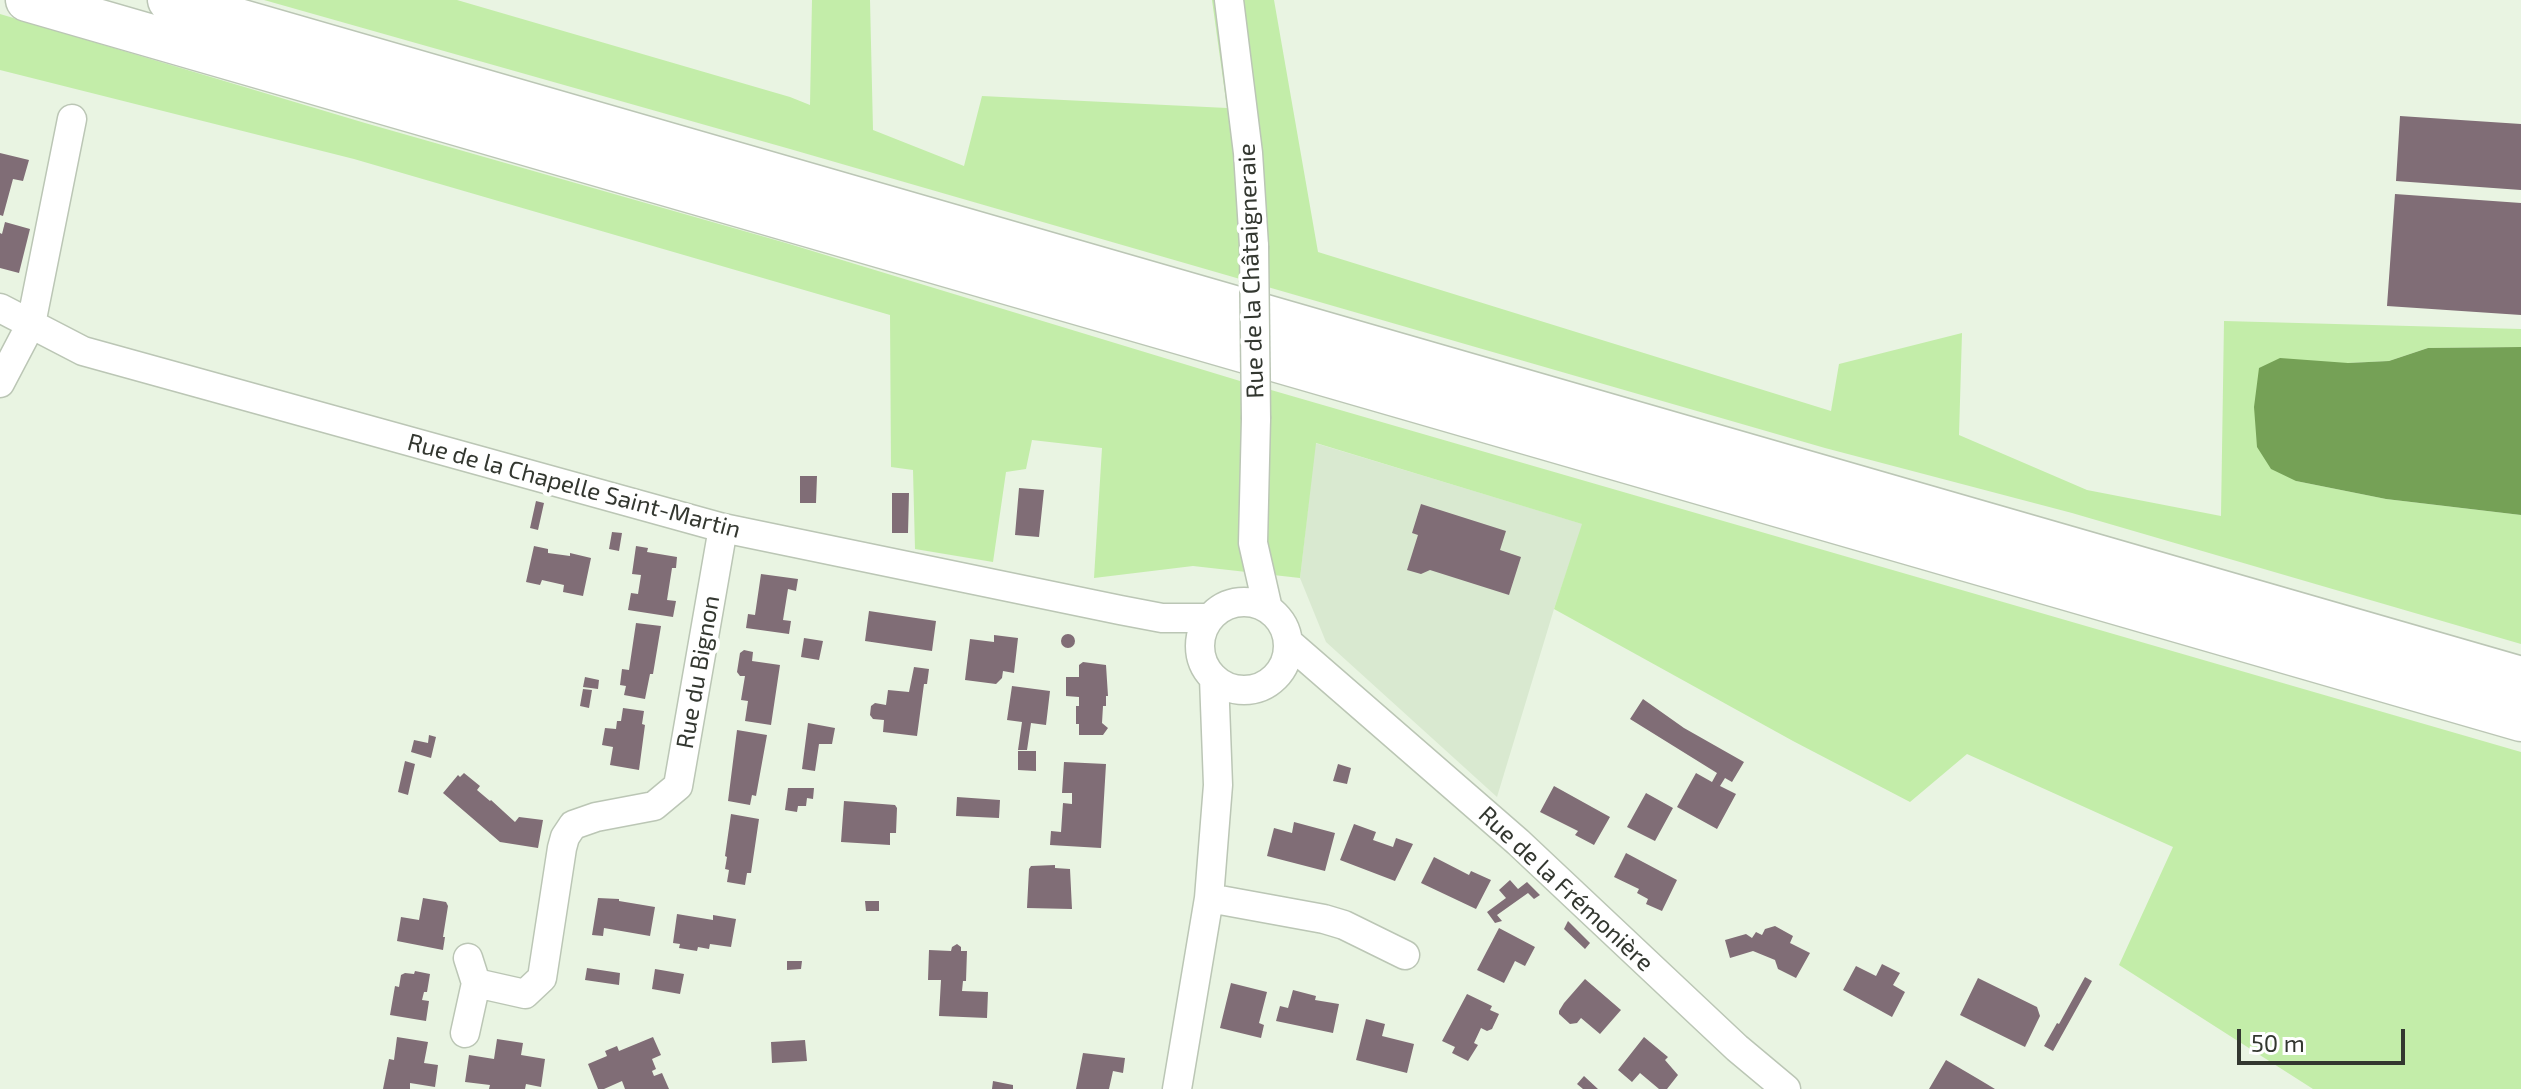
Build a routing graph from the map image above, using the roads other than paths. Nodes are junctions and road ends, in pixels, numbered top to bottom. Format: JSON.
{"nodes":[{"id":1,"x":27,"y":0,"type":"edge"},
{"id":2,"x":169,"y":0,"type":"edge"},
{"id":3,"x":1229,"y":0,"type":"edge"},
{"id":4,"x":72,"y":119,"type":"dead end"},
{"id":5,"x":0,"y":308,"type":"edge"},
{"id":6,"x":31,"y":324,"type":"junction"},
{"id":7,"x":0,"y":383,"type":"edge"},
{"id":8,"x":723,"y":528,"type":"junction"},
{"id":9,"x":1253,"y":543,"type":"junction"},
{"id":10,"x":1268,"y":609,"type":"junction"},
{"id":11,"x":1219,"y":611,"type":"junction"},
{"id":12,"x":1162,"y":618,"type":"junction"},
{"id":13,"x":1288,"y":642,"type":"junction"},
{"id":14,"x":1207,"y":666,"type":"junction"},
{"id":15,"x":2521,"y":678,"type":"edge"},
{"id":16,"x":1273,"y":679,"type":"junction"},
{"id":17,"x":1246,"y":690,"type":"junction"},
{"id":18,"x":1344,"y":692,"type":"junction"},
{"id":19,"x":2521,"y":720,"type":"edge"},
{"id":20,"x":1217,"y":737,"type":"junction"},
{"id":21,"x":1209,"y":898,"type":"junction"},
{"id":22,"x":1405,"y":955,"type":"dead end"},
{"id":23,"x":465,"y":1033,"type":"dead end"},
{"id":24,"x":1177,"y":1089,"type":"edge"},
{"id":25,"x":1786,"y":1089,"type":"edge"}],
"edges":[{"from":1,"to":19,"type":"highway"},
{"from":2,"to":15,"type":"highway"},
{"from":3,"to":9,"type":"street","name":"Rue de la Châtaigneraie","bridge":true},
{"from":4,"to":6,"type":"street"},
{"from":5,"to":6,"type":"street","name":"Rue de la Chapelle Saint-Martin"},
{"from":6,"to":7,"type":"street"},
{"from":6,"to":8,"type":"street","name":"Rue de la Chapelle Saint-Martin"},
{"from":8,"to":12,"type":"street","name":"Rue de la Chapelle Saint-Martin"},
{"from":8,"to":23,"type":"street","name":"Rue du Bignon"},
{"from":9,"to":10,"type":"street","name":"Rue de la Châtaigneraie"},
{"from":9,"to":11,"type":"street","name":"Rue de la Châtaigneraie"},
{"from":10,"to":11,"type":"street"},
{"from":10,"to":13,"type":"street","name":"Rue de la Châtaigneraie"},
{"from":11,"to":12,"type":"street","name":"Rue de la Chapelle Saint-Martin"},
{"from":11,"to":14,"type":"street","name":"Rue de la Châtaigneraie"},
{"from":12,"to":14,"type":"street"},
{"from":13,"to":16,"type":"street"},
{"from":13,"to":18,"type":"street","name":"Rue de la Frémonière"},
{"from":14,"to":17,"type":"street"},
{"from":14,"to":20,"type":"street","name":"Rue de la Châtaigneraie"},
{"from":16,"to":17,"type":"street"},
{"from":16,"to":18,"type":"street","name":"Rue de la Frémonière"},
{"from":17,"to":20,"type":"street"},
{"from":18,"to":25,"type":"street","name":"Rue de la Frémonière"},
{"from":20,"to":21,"type":"street","name":"Rue de la Châtaigneraie"},
{"from":21,"to":22,"type":"street"},
{"from":21,"to":24,"type":"street","name":"Rue de la Châtaigneraie"}]}
